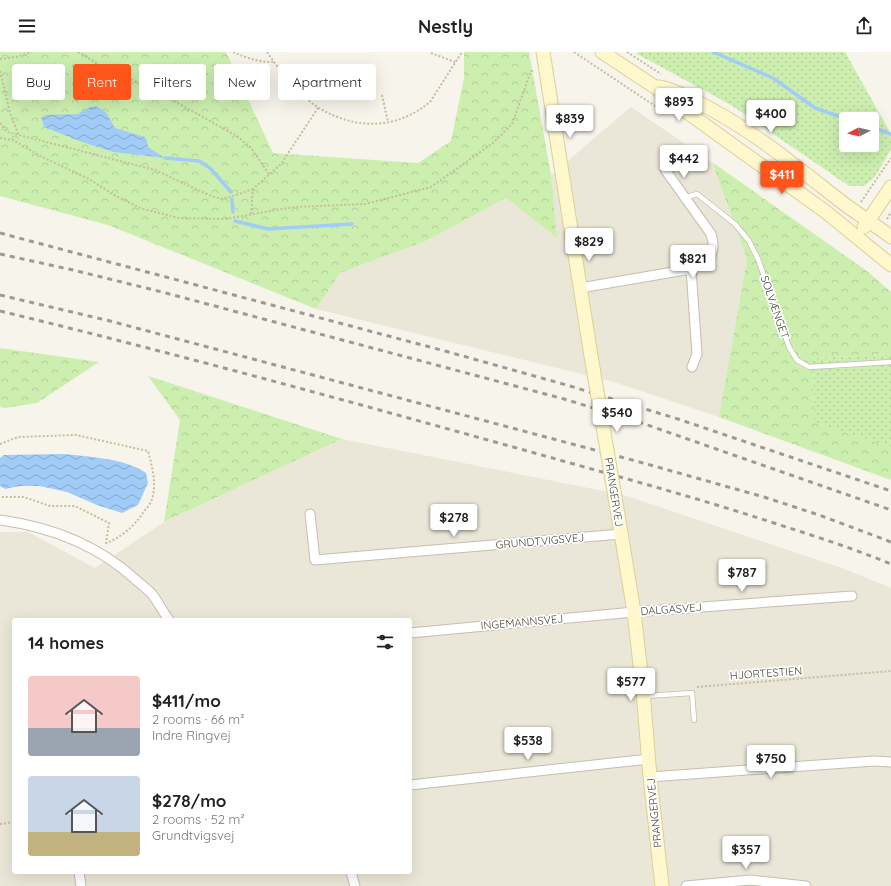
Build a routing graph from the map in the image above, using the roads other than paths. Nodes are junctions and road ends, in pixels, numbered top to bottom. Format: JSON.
{"nodes":[{"id":1,"x":543,"y":52,"type":"edge"},
{"id":2,"x":602,"y":52,"type":"edge"},
{"id":3,"x":656,"y":87,"type":"junction"},
{"id":4,"x":666,"y":171,"type":"dead end"},
{"id":5,"x":891,"y":187,"type":"edge"},
{"id":6,"x":684,"y":198,"type":"junction"},
{"id":7,"x":868,"y":221,"type":"junction"},
{"id":8,"x":858,"y":236,"type":"junction"},
{"id":9,"x":891,"y":237,"type":"edge"},
{"id":10,"x":891,"y":264,"type":"edge"},
{"id":11,"x":691,"y":269,"type":"junction"},
{"id":12,"x":580,"y":288,"type":"junction"},
{"id":13,"x":891,"y":362,"type":"edge"},
{"id":14,"x":692,"y":367,"type":"dead end"},
{"id":15,"x":310,"y":514,"type":"dead end"},
{"id":16,"x":0,"y":520,"type":"edge"},
{"id":17,"x":621,"y":534,"type":"junction"},
{"id":18,"x":852,"y":596,"type":"dead end"},
{"id":19,"x":634,"y":612,"type":"junction"},
{"id":20,"x":168,"y":618,"type":"edge"},
{"id":21,"x":412,"y":632,"type":"edge"},
{"id":22,"x":643,"y":696,"type":"junction"},
{"id":23,"x":694,"y":720,"type":"dead end"},
{"id":24,"x":648,"y":759,"type":"junction"},
{"id":25,"x":891,"y":762,"type":"edge"},
{"id":26,"x":650,"y":777,"type":"junction"},
{"id":27,"x":412,"y":785,"type":"edge"},
{"id":28,"x":80,"y":874,"type":"edge"},
{"id":29,"x":352,"y":874,"type":"edge"},
{"id":30,"x":81,"y":886,"type":"edge"},
{"id":31,"x":355,"y":886,"type":"edge"},
{"id":32,"x":662,"y":886,"type":"edge"},
{"id":33,"x":686,"y":886,"type":"edge"},
{"id":34,"x":806,"y":886,"type":"edge"}],
"edges":[{"from":1,"to":12,"type":"street","name":"PRANGERVEJ"},
{"from":2,"to":3,"type":"street"},
{"from":3,"to":7,"type":"street"},
{"from":3,"to":8,"type":"street"},
{"from":4,"to":6,"type":"street"},
{"from":5,"to":7,"type":"street"},
{"from":6,"to":11,"type":"street"},
{"from":6,"to":13,"type":"lane","name":"SOLVÆNGET"},
{"from":7,"to":8,"type":"street"},
{"from":7,"to":9,"type":"street"},
{"from":8,"to":10,"type":"street"},
{"from":11,"to":12,"type":"street"},
{"from":11,"to":14,"type":"street"},
{"from":12,"to":17,"type":"street","name":"PRANGERVEJ","bridge":true},
{"from":15,"to":17,"type":"street","name":"GRUNDTVIGSVEJ"},
{"from":16,"to":20,"type":"street"},
{"from":17,"to":19,"type":"street","name":"PRANGERVEJ"},
{"from":18,"to":19,"type":"street","name":"DALGASVEJ"},
{"from":19,"to":21,"type":"street","name":"INGEMANNSVEJ"},
{"from":19,"to":22,"type":"street","name":"PRANGERVEJ"},
{"from":22,"to":23,"type":"lane"},
{"from":22,"to":24,"type":"street","name":"PRANGERVEJ"},
{"from":24,"to":26,"type":"street","name":"PRANGERVEJ"},
{"from":24,"to":27,"type":"street"},
{"from":25,"to":26,"type":"street"},
{"from":26,"to":32,"type":"street","name":"PRANGERVEJ"},
{"from":28,"to":30,"type":"street"},
{"from":29,"to":31,"type":"street"},
{"from":33,"to":34,"type":"street"}]}
